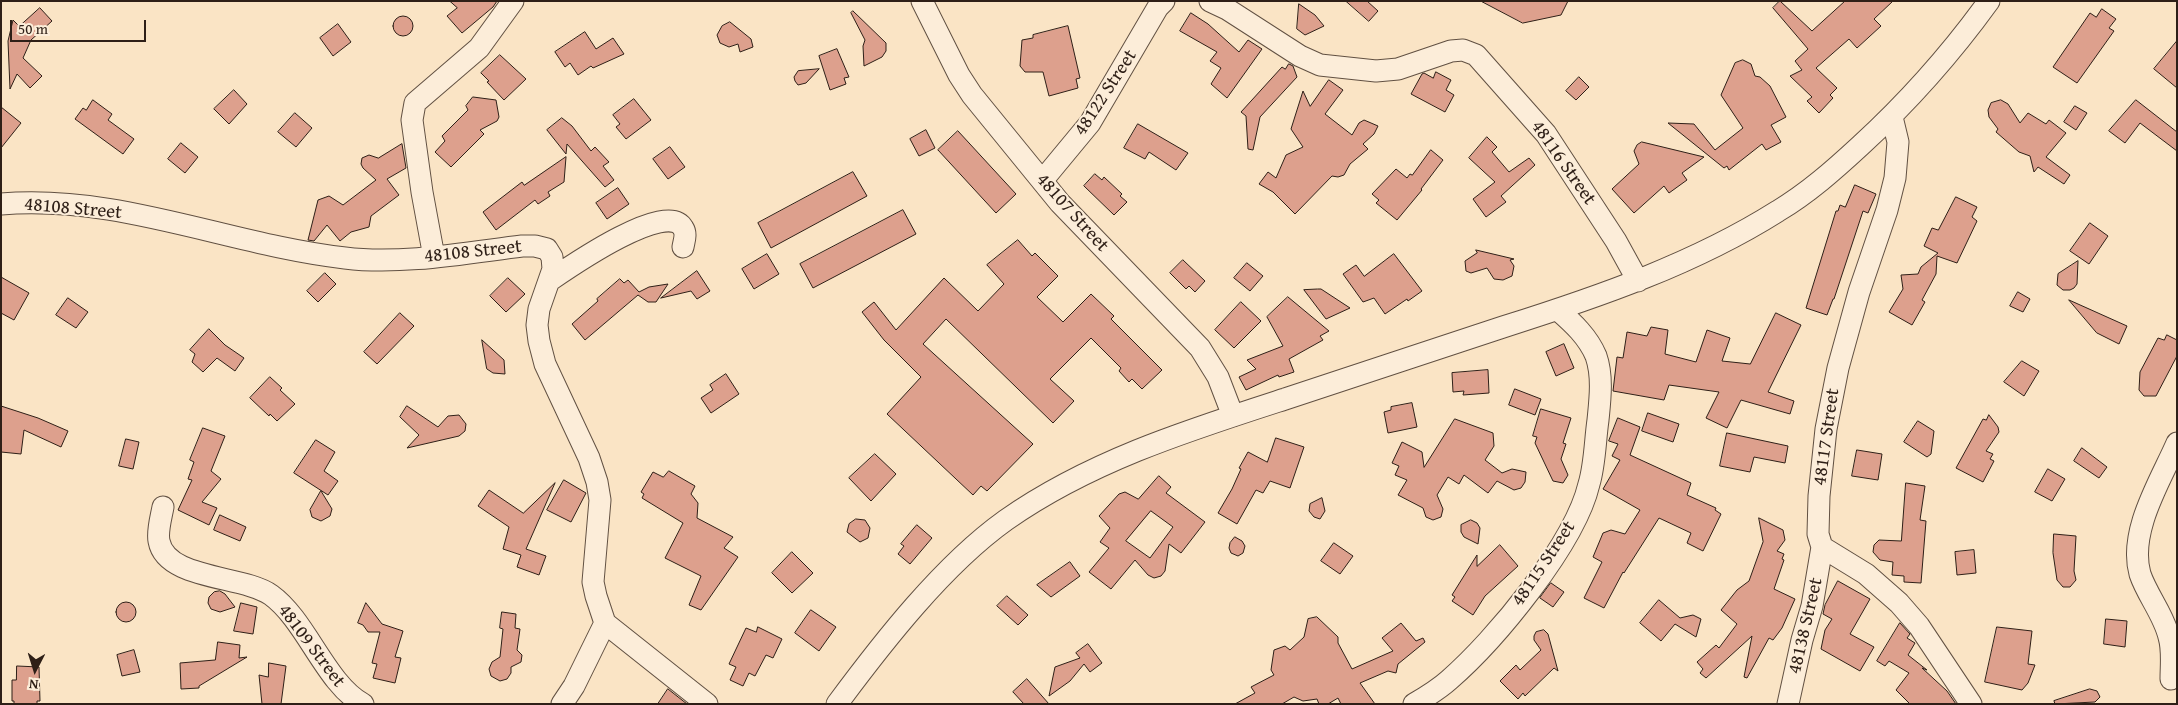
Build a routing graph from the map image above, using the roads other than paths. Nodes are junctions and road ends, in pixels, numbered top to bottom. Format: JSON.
{"nodes":[{"id":1,"x":513,"y":1,"type":"edge"},
{"id":2,"x":922,"y":1,"type":"edge"},
{"id":3,"x":1164,"y":1,"type":"edge"},
{"id":4,"x":1210,"y":1,"type":"edge"},
{"id":5,"x":1989,"y":1,"type":"edge"},
{"id":6,"x":1892,"y":117,"type":"junction"},
{"id":7,"x":1042,"y":181,"type":"junction"},
{"id":8,"x":1,"y":204,"type":"edge"},
{"id":9,"x":684,"y":247,"type":"dead end"},
{"id":10,"x":434,"y":256,"type":"junction"},
{"id":11,"x":550,"y":281,"type":"junction"},
{"id":12,"x":1638,"y":281,"type":"junction"},
{"id":13,"x":1558,"y":310,"type":"junction"},
{"id":14,"x":1233,"y":416,"type":"junction"},
{"id":15,"x":2177,"y":442,"type":"edge"},
{"id":16,"x":163,"y":507,"type":"dead end"},
{"id":17,"x":1822,"y":547,"type":"junction"},
{"id":18,"x":605,"y":623,"type":"junction"},
{"id":19,"x":2171,"y":679,"type":"dead end"},
{"id":20,"x":364,"y":704,"type":"edge"},
{"id":21,"x":562,"y":704,"type":"edge"},
{"id":22,"x":707,"y":704,"type":"edge"},
{"id":23,"x":837,"y":704,"type":"edge"},
{"id":24,"x":1414,"y":704,"type":"edge"},
{"id":25,"x":1788,"y":704,"type":"edge"},
{"id":26,"x":1971,"y":704,"type":"edge"}],
"edges":[{"from":1,"to":10,"type":"street"},
{"from":2,"to":7,"type":"street","name":"48107 Street"},
{"from":3,"to":7,"type":"street","name":"48122 Street"},
{"from":4,"to":12,"type":"street","name":"48116 Street"},
{"from":5,"to":6,"type":"street"},
{"from":6,"to":12,"type":"street"},
{"from":6,"to":17,"type":"street","name":"48117 Street"},
{"from":7,"to":14,"type":"street","name":"48107 Street"},
{"from":8,"to":10,"type":"street","name":"48108 Street"},
{"from":9,"to":11,"type":"street"},
{"from":10,"to":11,"type":"street","name":"48108 Street"},
{"from":11,"to":18,"type":"street","name":"48108 Street"},
{"from":12,"to":13,"type":"street"},
{"from":13,"to":14,"type":"street"},
{"from":13,"to":24,"type":"street","name":"48115 Street"},
{"from":14,"to":23,"type":"street"},
{"from":15,"to":19,"type":"street"},
{"from":16,"to":20,"type":"street","name":"48109 Street"},
{"from":17,"to":25,"type":"street","name":"48138 Street"},
{"from":17,"to":26,"type":"street"},
{"from":18,"to":21,"type":"street"},
{"from":18,"to":22,"type":"street"}]}
